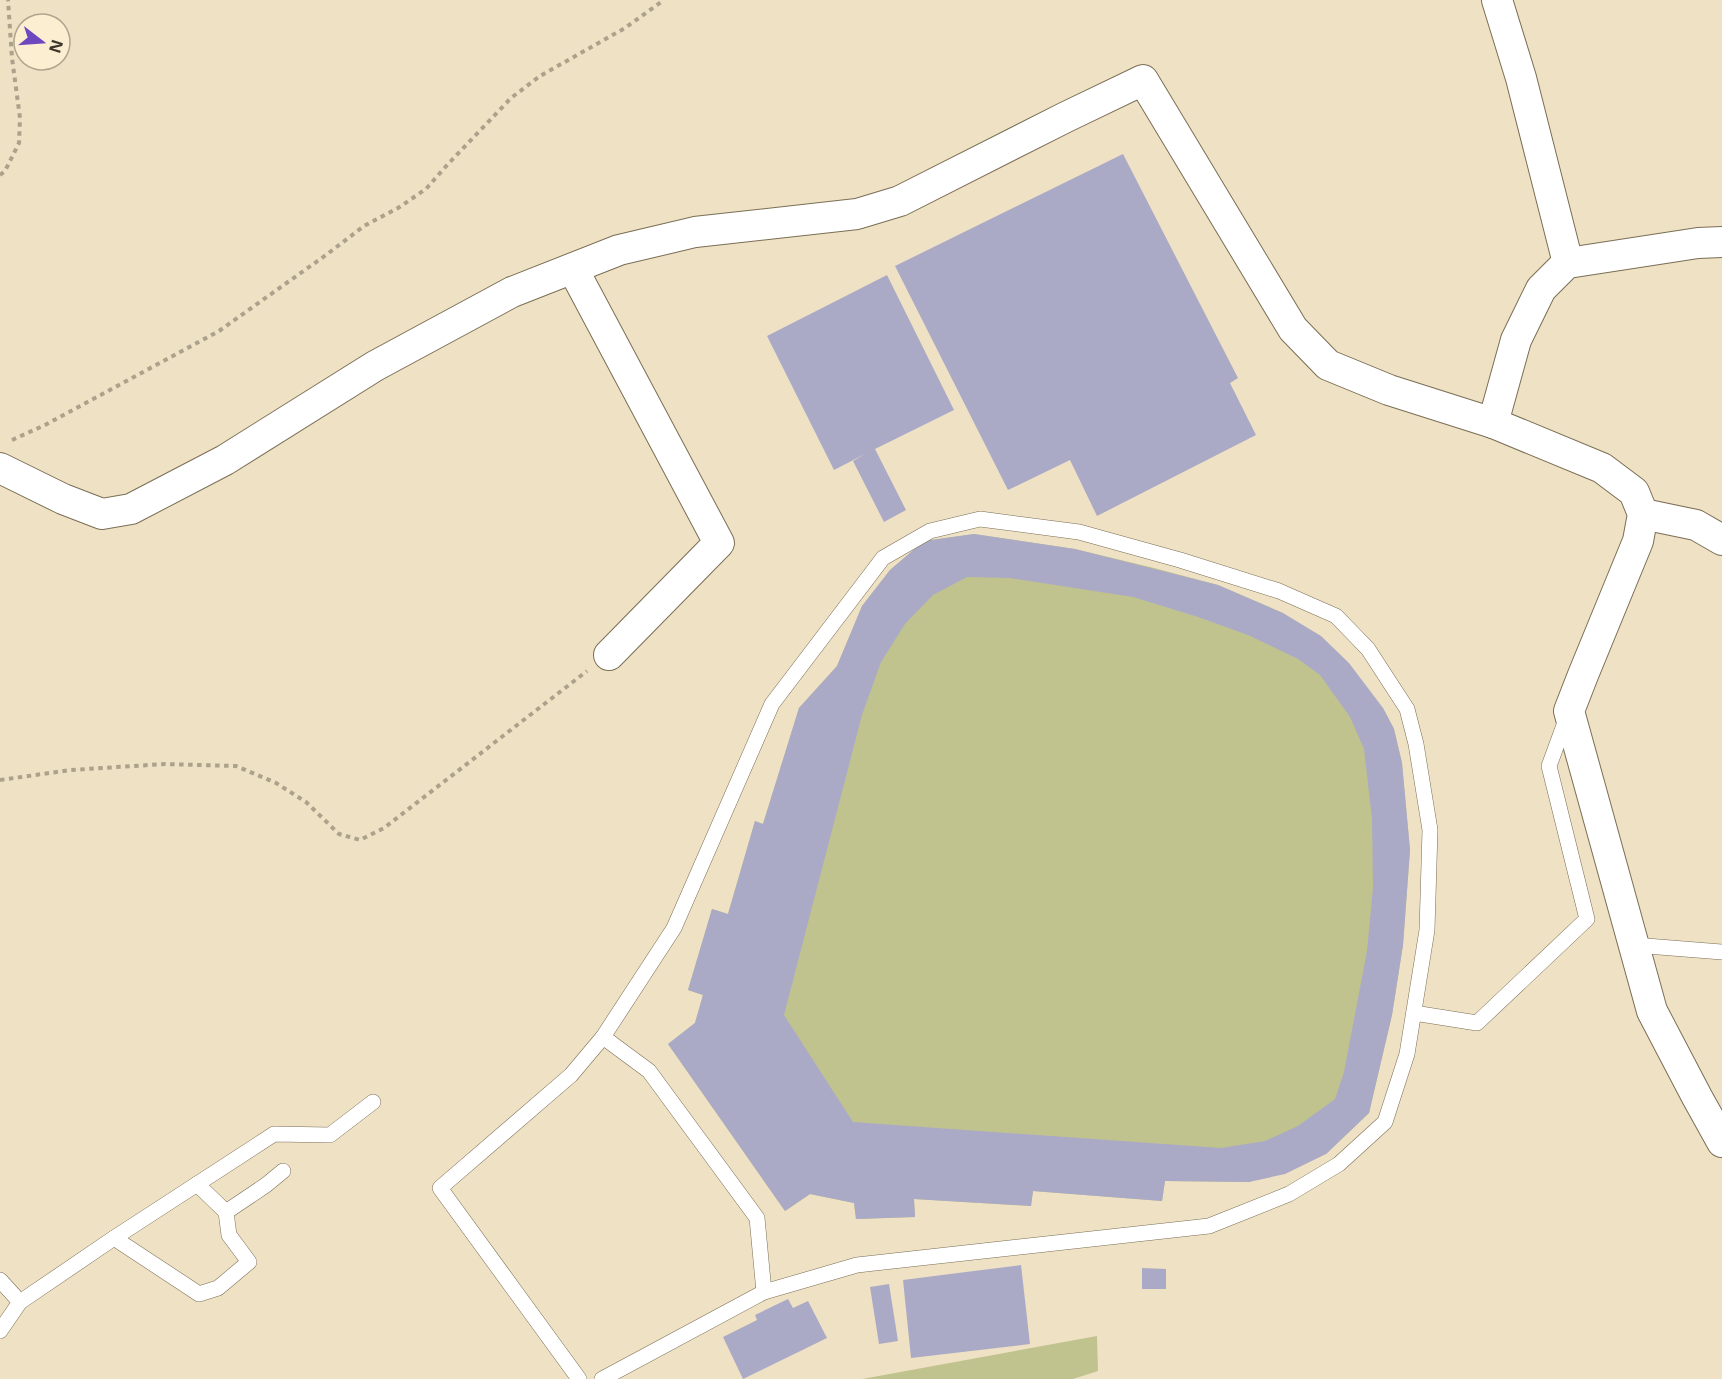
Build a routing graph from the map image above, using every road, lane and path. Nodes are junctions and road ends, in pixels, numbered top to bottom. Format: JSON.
{"nodes":[{"id":1,"x":8,"y":0,"type":"edge"},
{"id":2,"x":664,"y":0,"type":"edge"},
{"id":3,"x":1497,"y":0,"type":"edge"},
{"id":4,"x":0,"y":175,"type":"edge"},
{"id":5,"x":1722,"y":242,"type":"edge"},
{"id":6,"x":1568,"y":263,"type":"junction"},
{"id":7,"x":573,"y":269,"type":"junction"},
{"id":8,"x":1493,"y":423,"type":"junction"},
{"id":9,"x":5,"y":454,"type":"edge"},
{"id":10,"x":1643,"y":514,"type":"junction"},
{"id":11,"x":1722,"y":540,"type":"edge"},
{"id":12,"x":609,"y":655,"type":"joint"},
{"id":13,"x":1569,"y":711,"type":"junction"},
{"id":14,"x":0,"y":780,"type":"edge"},
{"id":15,"x":1634,"y":945,"type":"junction"},
{"id":16,"x":1722,"y":952,"type":"edge"},
{"id":17,"x":1414,"y":1013,"type":"junction"},
{"id":18,"x":603,"y":1037,"type":"junction"},
{"id":19,"x":373,"y":1102,"type":"dead end"},
{"id":20,"x":1722,"y":1142,"type":"edge"},
{"id":21,"x":283,"y":1171,"type":"dead end"},
{"id":22,"x":197,"y":1184,"type":"junction"},
{"id":23,"x":226,"y":1212,"type":"junction"},
{"id":24,"x":114,"y":1238,"type":"junction"},
{"id":25,"x":0,"y":1280,"type":"edge"},
{"id":26,"x":764,"y":1292,"type":"junction"},
{"id":27,"x":20,"y":1302,"type":"junction"},
{"id":28,"x":0,"y":1331,"type":"edge"},
{"id":29,"x":579,"y":1379,"type":"edge"},
{"id":30,"x":602,"y":1379,"type":"edge"}],
"edges":[{"from":1,"to":4,"type":"path"},
{"from":2,"to":9,"type":"path"},
{"from":3,"to":6,"type":"street"},
{"from":5,"to":6,"type":"street"},
{"from":6,"to":8,"type":"street"},
{"from":7,"to":8,"type":"street"},
{"from":7,"to":9,"type":"street"},
{"from":7,"to":12,"type":"street"},
{"from":8,"to":10,"type":"street"},
{"from":10,"to":11,"type":"street"},
{"from":10,"to":13,"type":"street"},
{"from":12,"to":14,"type":"path"},
{"from":13,"to":15,"type":"street"},
{"from":13,"to":17,"type":"lane"},
{"from":15,"to":16,"type":"lane"},
{"from":15,"to":20,"type":"street"},
{"from":17,"to":18,"type":"lane"},
{"from":17,"to":26,"type":"lane"},
{"from":18,"to":26,"type":"lane"},
{"from":18,"to":29,"type":"lane"},
{"from":19,"to":22,"type":"lane"},
{"from":21,"to":23,"type":"lane"},
{"from":22,"to":23,"type":"lane"},
{"from":22,"to":24,"type":"lane"},
{"from":23,"to":24,"type":"lane"},
{"from":24,"to":27,"type":"lane"},
{"from":25,"to":27,"type":"lane"},
{"from":26,"to":30,"type":"lane"},
{"from":27,"to":28,"type":"lane"}]}
